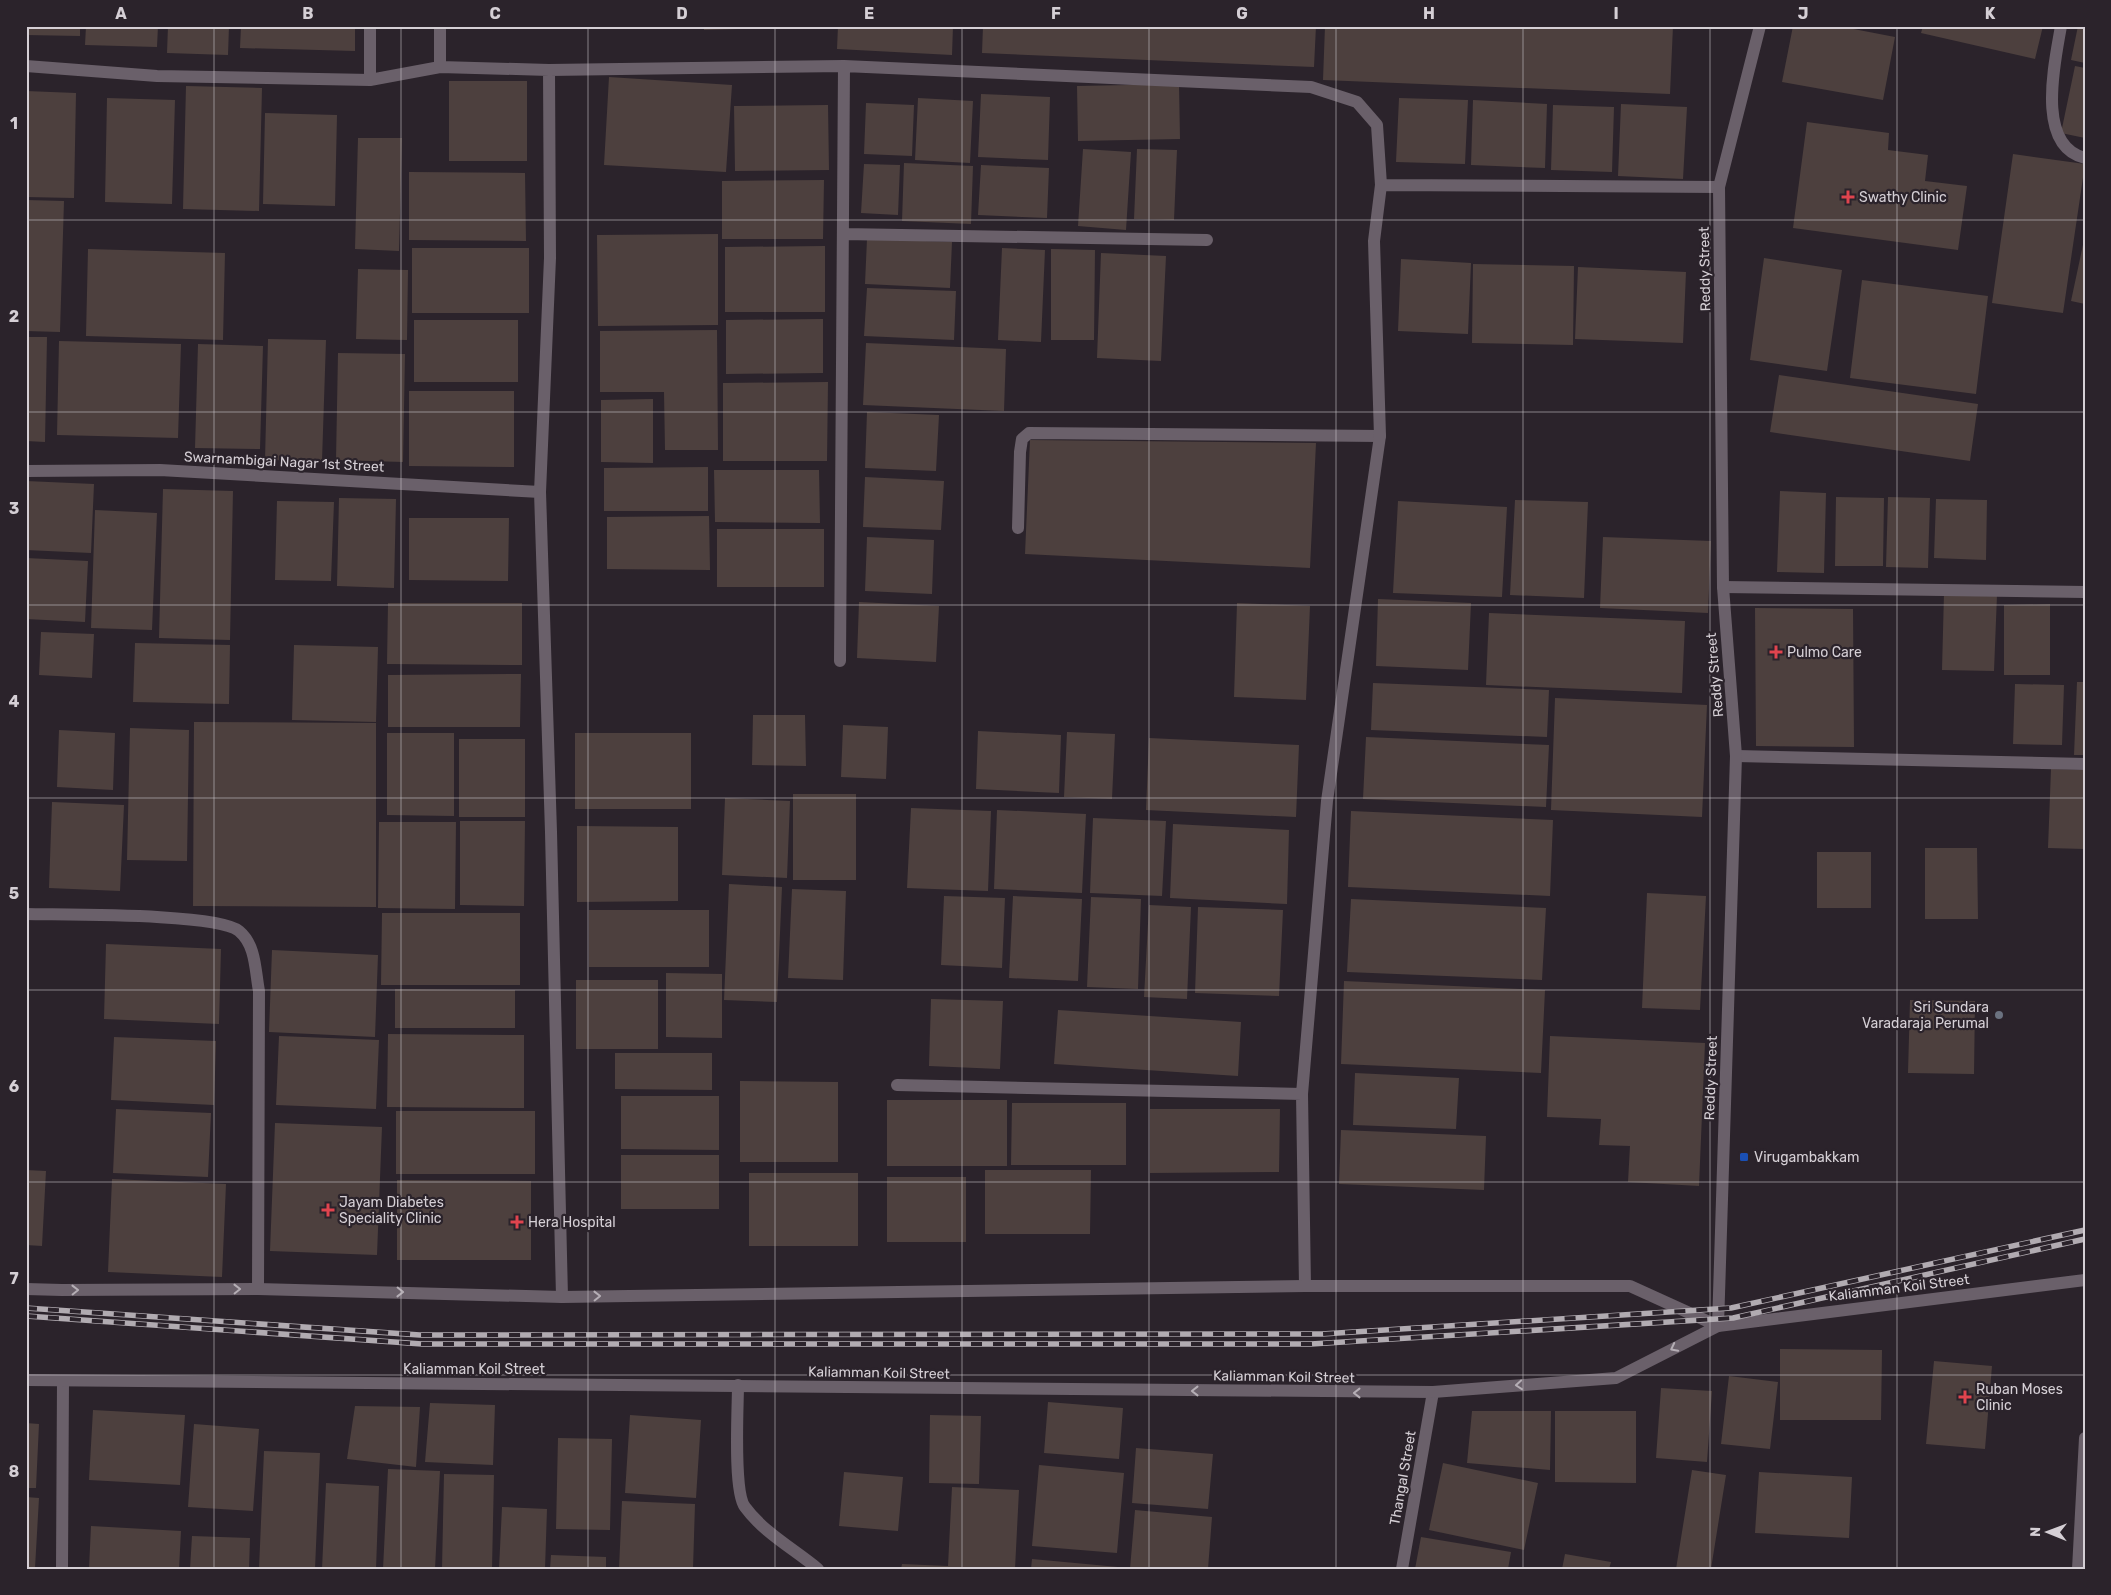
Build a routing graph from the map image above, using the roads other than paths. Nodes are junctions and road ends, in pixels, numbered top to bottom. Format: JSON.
{"nodes":[{"id":1,"x":370,"y":26,"type":"edge"},
{"id":2,"x":440,"y":26,"type":"edge"},
{"id":3,"x":1760,"y":26,"type":"edge"},
{"id":4,"x":2061,"y":26,"type":"edge"},
{"id":5,"x":26,"y":66,"type":"edge"},
{"id":6,"x":844,"y":66,"type":"junction"},
{"id":7,"x":440,"y":67,"type":"junction"},
{"id":8,"x":549,"y":70,"type":"junction"},
{"id":9,"x":370,"y":80,"type":"junction"},
{"id":10,"x":2085,"y":158,"type":"edge"},
{"id":11,"x":1381,"y":185,"type":"junction"},
{"id":12,"x":1719,"y":187,"type":"junction"},
{"id":13,"x":843,"y":234,"type":"junction"},
{"id":14,"x":1208,"y":240,"type":"dead end"},
{"id":15,"x":1380,"y":436,"type":"junction"},
{"id":16,"x":26,"y":471,"type":"edge"},
{"id":17,"x":540,"y":492,"type":"junction"},
{"id":18,"x":1018,"y":528,"type":"dead end"},
{"id":19,"x":1723,"y":587,"type":"junction"},
{"id":20,"x":2085,"y":592,"type":"edge"},
{"id":21,"x":840,"y":661,"type":"dead end"},
{"id":22,"x":1736,"y":756,"type":"junction"},
{"id":23,"x":2085,"y":764,"type":"edge"},
{"id":24,"x":26,"y":914,"type":"edge"},
{"id":25,"x":897,"y":1084,"type":"dead end"},
{"id":26,"x":1302,"y":1094,"type":"junction"},
{"id":27,"x":2085,"y":1280,"type":"edge"},
{"id":28,"x":1305,"y":1286,"type":"junction"},
{"id":29,"x":26,"y":1289,"type":"edge"},
{"id":30,"x":258,"y":1289,"type":"junction"},
{"id":31,"x":562,"y":1297,"type":"junction"},
{"id":32,"x":1718,"y":1326,"type":"junction"},
{"id":33,"x":26,"y":1380,"type":"edge"},
{"id":34,"x":63,"y":1381,"type":"junction"},
{"id":35,"x":738,"y":1385,"type":"junction"},
{"id":36,"x":1433,"y":1392,"type":"junction"},
{"id":37,"x":2085,"y":1438,"type":"edge"},
{"id":38,"x":62,"y":1569,"type":"edge"},
{"id":39,"x":818,"y":1569,"type":"edge"},
{"id":40,"x":1402,"y":1569,"type":"edge"},
{"id":41,"x":2078,"y":1569,"type":"edge"}],
"edges":[{"from":1,"to":9,"type":"street"},
{"from":2,"to":7,"type":"street"},
{"from":3,"to":12,"type":"street","name":"Reddy Street"},
{"from":4,"to":10,"type":"street"},
{"from":5,"to":9,"type":"street"},
{"from":6,"to":8,"type":"street"},
{"from":6,"to":11,"type":"street"},
{"from":6,"to":13,"type":"street"},
{"from":7,"to":8,"type":"street"},
{"from":7,"to":9,"type":"street"},
{"from":8,"to":17,"type":"street"},
{"from":11,"to":12,"type":"street"},
{"from":11,"to":15,"type":"street"},
{"from":12,"to":19,"type":"street","name":"Reddy Street"},
{"from":13,"to":14,"type":"street"},
{"from":13,"to":21,"type":"street"},
{"from":15,"to":18,"type":"street"},
{"from":15,"to":26,"type":"street"},
{"from":16,"to":17,"type":"street","name":"Swarnambigai Nagar 1st Street"},
{"from":17,"to":31,"type":"street"},
{"from":19,"to":20,"type":"street"},
{"from":19,"to":22,"type":"street","name":"Reddy Street"},
{"from":22,"to":23,"type":"street"},
{"from":22,"to":32,"type":"street","name":"Reddy Street"},
{"from":24,"to":30,"type":"street"},
{"from":25,"to":26,"type":"street"},
{"from":26,"to":28,"type":"street"},
{"from":27,"to":32,"type":"street","name":"Kaliamman Koil Street"},
{"from":31,"to":28,"type":"street","one_way":true},
{"from":28,"to":32,"type":"street"},
{"from":29,"to":30,"type":"street","one_way":true},
{"from":30,"to":31,"type":"street","one_way":true},
{"from":32,"to":36,"type":"street","name":"Kaliamman Koil Street","one_way":true},
{"from":33,"to":34,"type":"street","name":"Kaliamman Koil Street"},
{"from":34,"to":35,"type":"street","name":"Kaliamman Koil Street"},
{"from":34,"to":38,"type":"street"},
{"from":36,"to":35,"type":"street","name":"Kaliamman Koil Street","one_way":true},
{"from":35,"to":39,"type":"street"},
{"from":36,"to":40,"type":"street","name":"Thangal Street"},
{"from":37,"to":41,"type":"street"}]}
